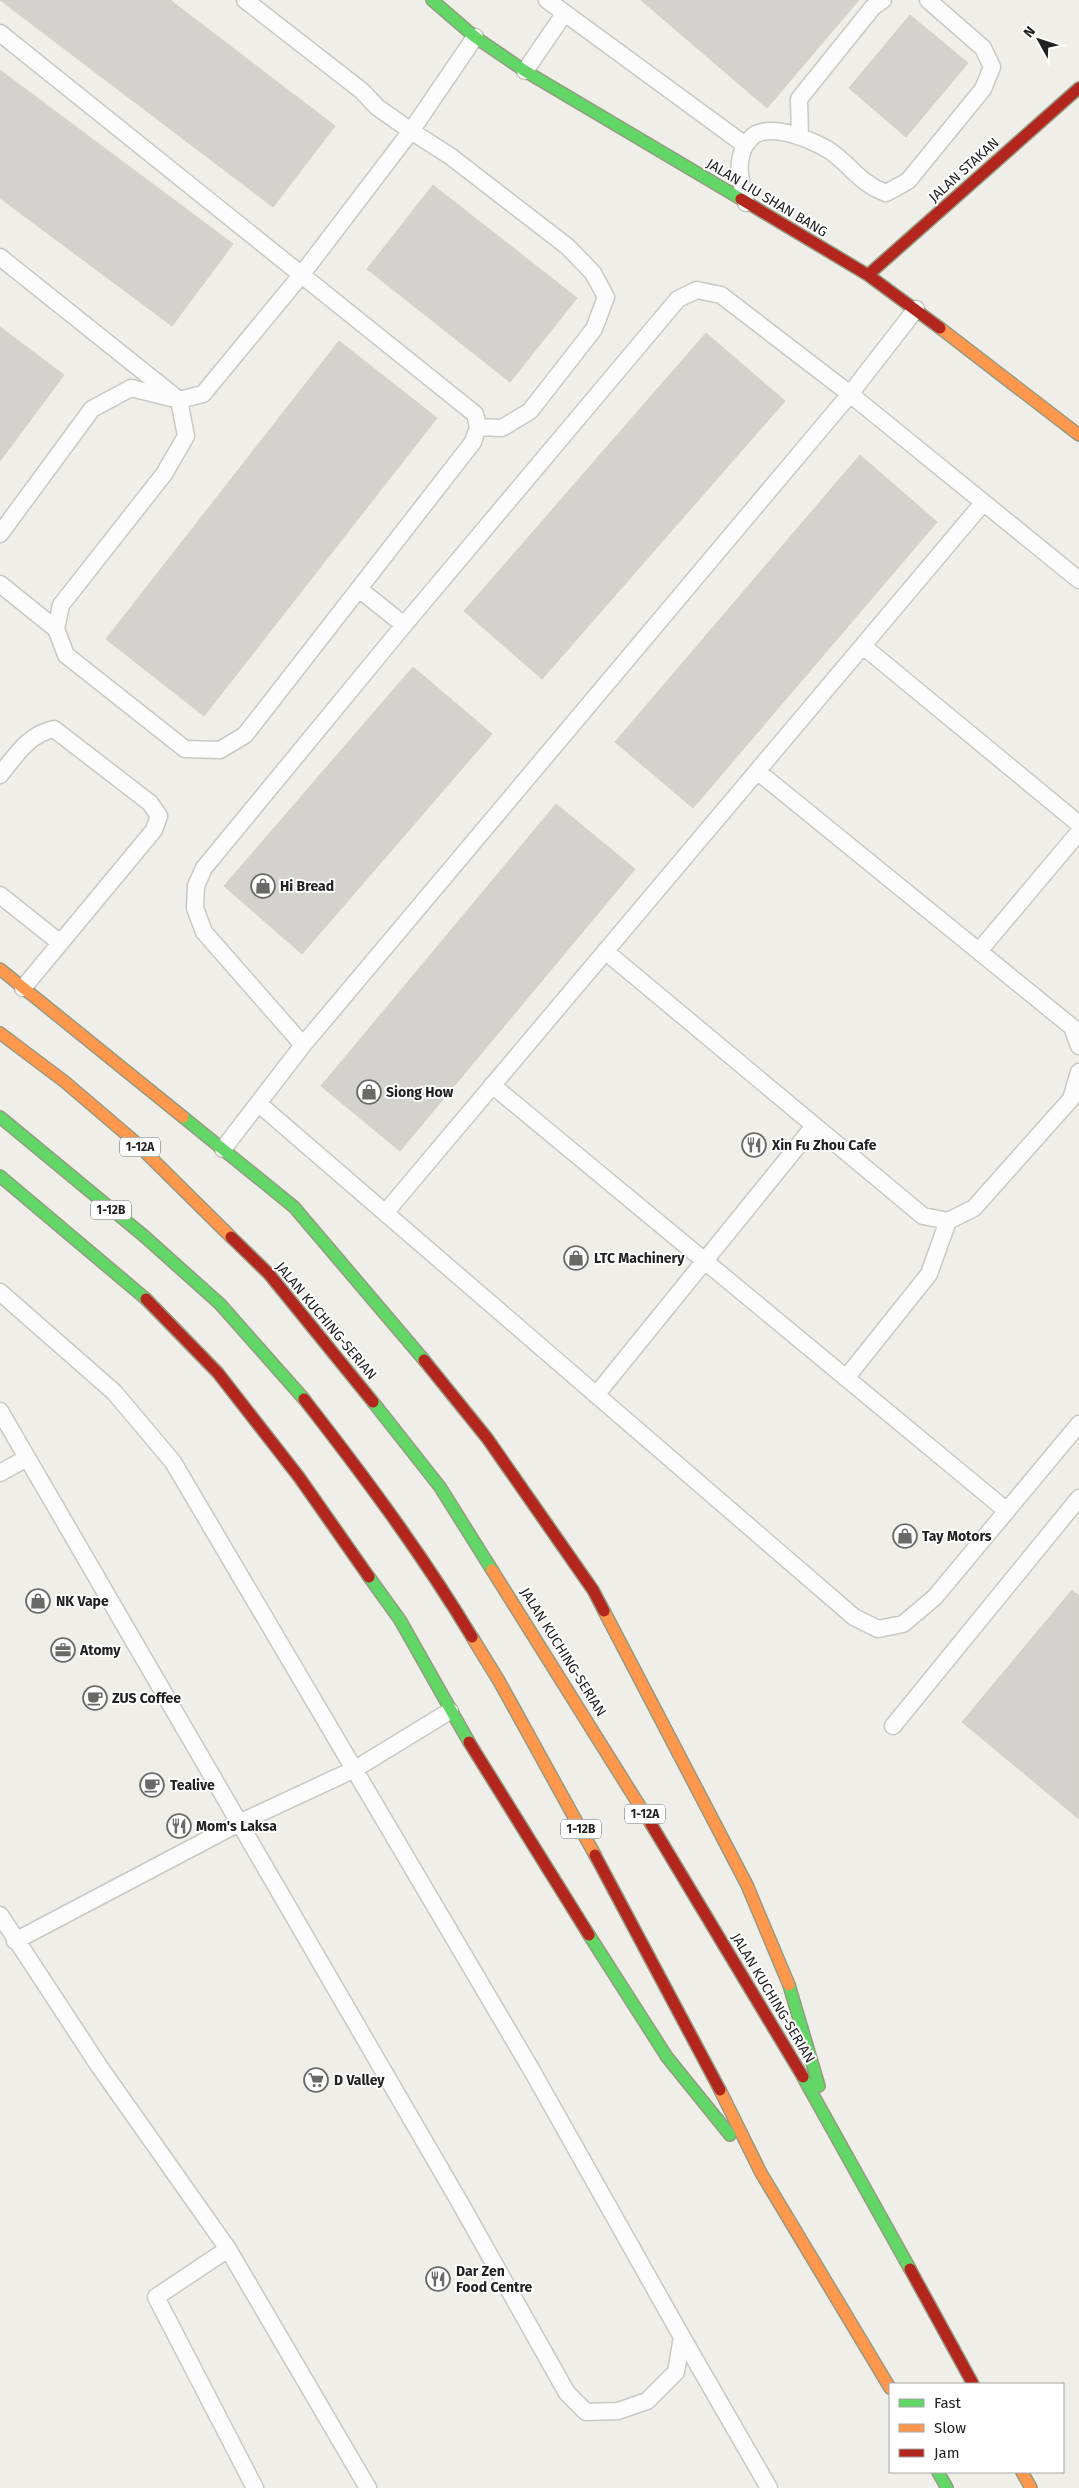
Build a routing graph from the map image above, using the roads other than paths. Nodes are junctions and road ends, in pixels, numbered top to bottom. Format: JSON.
{"nodes":[{"id":1,"x":245,"y":0,"type":"edge"},
{"id":2,"x":432,"y":0,"type":"edge"},
{"id":3,"x":547,"y":0,"type":"edge"},
{"id":4,"x":882,"y":0,"type":"edge"},
{"id":5,"x":928,"y":0,"type":"edge"},
{"id":6,"x":564,"y":14,"type":"junction"},
{"id":7,"x":0,"y":33,"type":"edge"},
{"id":8,"x":475,"y":37,"type":"junction"},
{"id":9,"x":525,"y":71,"type":"junction"},
{"id":10,"x":1079,"y":88,"type":"edge"},
{"id":11,"x":410,"y":131,"type":"junction"},
{"id":12,"x":800,"y":137,"type":"junction"},
{"id":13,"x":745,"y":145,"type":"junction"},
{"id":14,"x":746,"y":203,"type":"junction"},
{"id":15,"x":0,"y":257,"type":"edge"},
{"id":16,"x":302,"y":274,"type":"junction"},
{"id":17,"x":868,"y":275,"type":"junction"},
{"id":18,"x":916,"y":309,"type":"junction"},
{"id":19,"x":850,"y":394,"type":"junction"},
{"id":20,"x":179,"y":400,"type":"junction"},
{"id":21,"x":478,"y":427,"type":"junction"},
{"id":22,"x":1079,"y":434,"type":"edge"},
{"id":23,"x":983,"y":503,"type":"junction"},
{"id":24,"x":0,"y":534,"type":"edge"},
{"id":25,"x":1079,"y":580,"type":"edge"},
{"id":26,"x":0,"y":584,"type":"edge"},
{"id":27,"x":359,"y":589,"type":"junction"},
{"id":28,"x":404,"y":625,"type":"junction"},
{"id":29,"x":56,"y":629,"type":"junction"},
{"id":30,"x":863,"y":646,"type":"junction"},
{"id":31,"x":757,"y":771,"type":"junction"},
{"id":32,"x":0,"y":775,"type":"edge"},
{"id":33,"x":1079,"y":824,"type":"edge"},
{"id":34,"x":1079,"y":832,"type":"edge"},
{"id":35,"x":0,"y":895,"type":"edge"},
{"id":36,"x":59,"y":942,"type":"junction"},
{"id":37,"x":979,"y":951,"type":"junction"},
{"id":38,"x":605,"y":952,"type":"junction"},
{"id":39,"x":0,"y":969,"type":"edge"},
{"id":40,"x":23,"y":988,"type":"junction"},
{"id":41,"x":0,"y":1033,"type":"edge"},
{"id":42,"x":303,"y":1045,"type":"junction"},
{"id":43,"x":1079,"y":1046,"type":"edge"},
{"id":44,"x":1079,"y":1072,"type":"edge"},
{"id":45,"x":492,"y":1085,"type":"junction"},
{"id":46,"x":259,"y":1104,"type":"junction"},
{"id":47,"x":0,"y":1117,"type":"edge"},
{"id":48,"x":814,"y":1126,"type":"junction"},
{"id":49,"x":222,"y":1149,"type":"junction"},
{"id":50,"x":0,"y":1176,"type":"edge"},
{"id":51,"x":385,"y":1213,"type":"junction"},
{"id":52,"x":948,"y":1221,"type":"junction"},
{"id":53,"x":705,"y":1262,"type":"junction"},
{"id":54,"x":0,"y":1292,"type":"edge"},
{"id":55,"x":846,"y":1378,"type":"junction"},
{"id":56,"x":596,"y":1395,"type":"junction"},
{"id":57,"x":0,"y":1411,"type":"edge"},
{"id":58,"x":1079,"y":1424,"type":"edge"},
{"id":59,"x":27,"y":1458,"type":"junction"},
{"id":60,"x":0,"y":1473,"type":"edge"},
{"id":61,"x":1079,"y":1498,"type":"edge"},
{"id":62,"x":1007,"y":1511,"type":"junction"},
{"id":63,"x":450,"y":1711,"type":"junction"},
{"id":64,"x":893,"y":1726,"type":"dead end"},
{"id":65,"x":354,"y":1769,"type":"junction"},
{"id":66,"x":239,"y":1823,"type":"junction"},
{"id":67,"x":0,"y":1915,"type":"edge"},
{"id":68,"x":15,"y":1940,"type":"junction"},
{"id":69,"x":832,"y":2126,"type":"junction"},
{"id":70,"x":761,"y":2173,"type":"junction"},
{"id":71,"x":228,"y":2249,"type":"junction"},
{"id":72,"x":682,"y":2337,"type":"junction"},
{"id":73,"x":972,"y":2383,"type":"edge"},
{"id":74,"x":889,"y":2386,"type":"edge"},
{"id":75,"x":939,"y":2473,"type":"edge"},
{"id":76,"x":1023,"y":2473,"type":"edge"},
{"id":77,"x":255,"y":2488,"type":"edge"},
{"id":78,"x":368,"y":2488,"type":"edge"},
{"id":79,"x":769,"y":2488,"type":"edge"},
{"id":80,"x":947,"y":2488,"type":"edge"},
{"id":81,"x":1031,"y":2488,"type":"edge"}],
"edges":[{"from":1,"to":11,"type":"lane"},
{"from":2,"to":8,"type":"main road","name":"JALAN LIU SHAN BANG"},
{"from":3,"to":6,"type":"lane"},
{"from":4,"to":12,"type":"lane"},
{"from":5,"to":12,"type":"lane"},
{"from":6,"to":9,"type":"lane"},
{"from":6,"to":13,"type":"lane"},
{"from":7,"to":16,"type":"lane"},
{"from":8,"to":9,"type":"main road","name":"JALAN LIU SHAN BANG"},
{"from":8,"to":11,"type":"lane"},
{"from":9,"to":14,"type":"main road","name":"JALAN LIU SHAN BANG"},
{"from":10,"to":17,"type":"main road","name":"JALAN STAKAN"},
{"from":11,"to":16,"type":"lane"},
{"from":11,"to":21,"type":"lane"},
{"from":12,"to":13,"type":"lane"},
{"from":13,"to":14,"type":"lane"},
{"from":14,"to":17,"type":"main road","name":"JALAN LIU SHAN BANG"},
{"from":15,"to":20,"type":"lane"},
{"from":16,"to":20,"type":"lane"},
{"from":16,"to":21,"type":"lane"},
{"from":17,"to":18,"type":"main road","name":"JALAN LIU SHAN BANG"},
{"from":18,"to":19,"type":"lane"},
{"from":18,"to":22,"type":"main road","name":"JALAN LIU SHAN BANG"},
{"from":19,"to":23,"type":"lane"},
{"from":19,"to":28,"type":"lane"},
{"from":19,"to":42,"type":"lane"},
{"from":20,"to":24,"type":"lane"},
{"from":20,"to":29,"type":"lane"},
{"from":21,"to":27,"type":"lane"},
{"from":23,"to":25,"type":"lane"},
{"from":23,"to":30,"type":"lane"},
{"from":26,"to":29,"type":"lane"},
{"from":27,"to":28,"type":"lane"},
{"from":27,"to":29,"type":"lane"},
{"from":28,"to":42,"type":"lane"},
{"from":30,"to":31,"type":"lane"},
{"from":30,"to":33,"type":"lane"},
{"from":31,"to":37,"type":"lane"},
{"from":31,"to":38,"type":"lane"},
{"from":32,"to":36,"type":"lane"},
{"from":34,"to":37,"type":"lane"},
{"from":35,"to":36,"type":"lane"},
{"from":36,"to":40,"type":"lane"},
{"from":37,"to":43,"type":"lane"},
{"from":38,"to":45,"type":"lane"},
{"from":38,"to":48,"type":"lane"},
{"from":39,"to":40,"type":"main road"},
{"from":40,"to":49,"type":"main road"},
{"from":41,"to":69,"type":"main road","name":"JALAN KUCHING-SERIAN","number":"1-12A"},
{"from":42,"to":46,"type":"lane"},
{"from":44,"to":52,"type":"lane"},
{"from":45,"to":51,"type":"lane"},
{"from":45,"to":53,"type":"lane"},
{"from":46,"to":49,"type":"lane"},
{"from":46,"to":51,"type":"lane"},
{"from":47,"to":70,"type":"main road","number":"1-12B"},
{"from":48,"to":52,"type":"lane"},
{"from":48,"to":53,"type":"lane"},
{"from":49,"to":69,"type":"main road"},
{"from":50,"to":63,"type":"main road"},
{"from":51,"to":56,"type":"lane"},
{"from":52,"to":55,"type":"lane"},
{"from":53,"to":55,"type":"lane"},
{"from":53,"to":56,"type":"lane"},
{"from":54,"to":65,"type":"lane"},
{"from":55,"to":62,"type":"lane"},
{"from":56,"to":62,"type":"lane"},
{"from":57,"to":59,"type":"lane"},
{"from":58,"to":62,"type":"lane"},
{"from":59,"to":60,"type":"lane"},
{"from":59,"to":66,"type":"lane"},
{"from":61,"to":64,"type":"lane"},
{"from":63,"to":65,"type":"lane"},
{"from":63,"to":70,"type":"main road"},
{"from":65,"to":66,"type":"lane"},
{"from":65,"to":72,"type":"lane"},
{"from":66,"to":68,"type":"lane"},
{"from":66,"to":72,"type":"lane"},
{"from":67,"to":68,"type":"lane"},
{"from":68,"to":71,"type":"lane"},
{"from":69,"to":73,"type":"main road","name":"JALAN KUCHING-SERIAN","number":"1-12A"},
{"from":70,"to":74,"type":"main road","number":"1-12B"},
{"from":71,"to":77,"type":"lane"},
{"from":71,"to":78,"type":"lane"},
{"from":72,"to":79,"type":"lane"},
{"from":75,"to":80,"type":"main road"},
{"from":76,"to":81,"type":"main road"}]}
